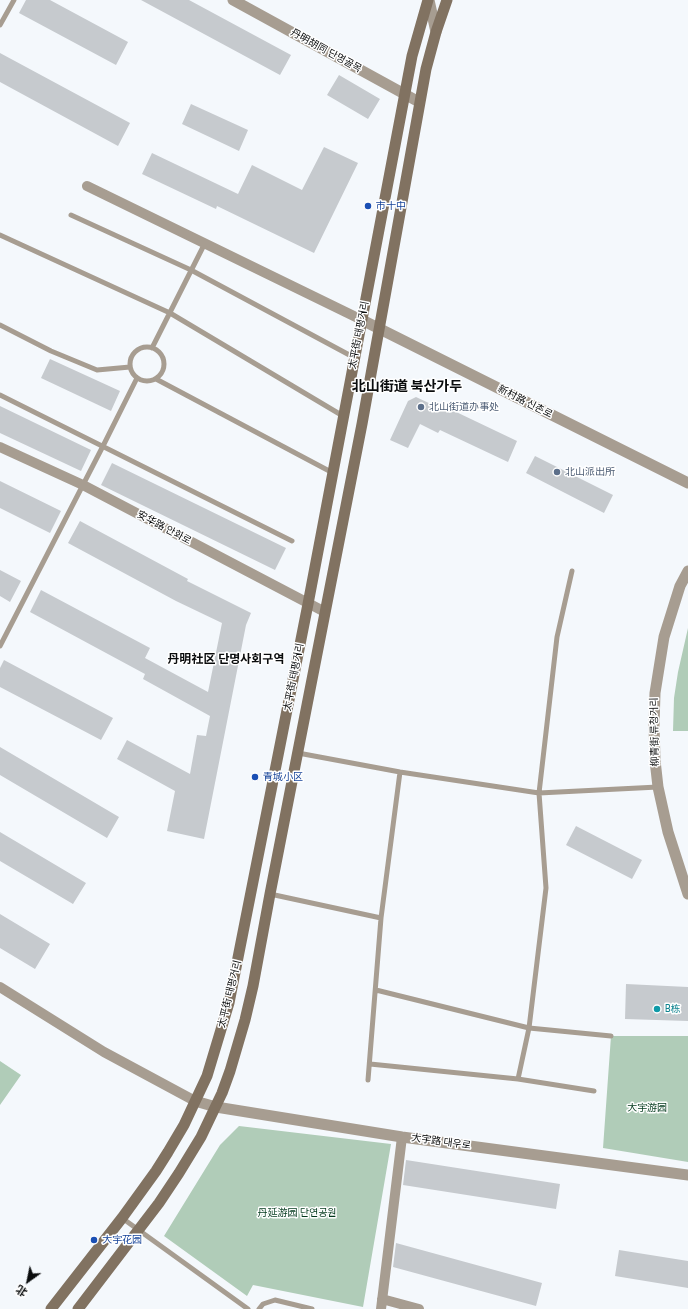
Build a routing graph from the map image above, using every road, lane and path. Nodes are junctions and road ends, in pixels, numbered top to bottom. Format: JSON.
{"nodes":[{"id":1,"x":14,"y":0,"type":"edge"},
{"id":2,"x":233,"y":0,"type":"edge"},
{"id":3,"x":429,"y":0,"type":"edge"},
{"id":4,"x":447,"y":0,"type":"edge"},
{"id":5,"x":0,"y":25,"type":"edge"},
{"id":6,"x":436,"y":32,"type":"junction"},
{"id":7,"x":405,"y":94,"type":"junction"},
{"id":8,"x":419,"y":102,"type":"junction"},
{"id":9,"x":87,"y":186,"type":"dead end"},
{"id":10,"x":70,"y":215,"type":"dead end"},
{"id":11,"x":0,"y":235,"type":"edge"},
{"id":12,"x":205,"y":244,"type":"junction"},
{"id":13,"x":191,"y":270,"type":"junction"},
{"id":14,"x":170,"y":312,"type":"junction"},
{"id":15,"x":362,"y":320,"type":"junction"},
{"id":16,"x":0,"y":325,"type":"edge"},
{"id":17,"x":379,"y":328,"type":"junction"},
{"id":18,"x":152,"y":348,"type":"junction"},
{"id":19,"x":355,"y":358,"type":"junction"},
{"id":20,"x":130,"y":367,"type":"junction"},
{"id":21,"x":137,"y":378,"type":"junction"},
{"id":22,"x":156,"y":379,"type":"junction"},
{"id":23,"x":0,"y":395,"type":"edge"},
{"id":24,"x":344,"y":416,"type":"junction"},
{"id":25,"x":104,"y":446,"type":"junction"},
{"id":26,"x":0,"y":447,"type":"edge"},
{"id":27,"x":333,"y":472,"type":"junction"},
{"id":28,"x":688,"y":483,"type":"edge"},
{"id":29,"x":83,"y":485,"type":"junction"},
{"id":30,"x":292,"y":541,"type":"dead end"},
{"id":31,"x":572,"y":571,"type":"dead end"},
{"id":32,"x":688,"y":571,"type":"edge"},
{"id":33,"x":308,"y":604,"type":"junction"},
{"id":34,"x":325,"y":612,"type":"junction"},
{"id":35,"x":0,"y":646,"type":"edge"},
{"id":36,"x":298,"y":753,"type":"junction"},
{"id":37,"x":400,"y":772,"type":"junction"},
{"id":38,"x":658,"y":787,"type":"junction"},
{"id":39,"x":539,"y":792,"type":"junction"},
{"id":40,"x":270,"y":894,"type":"junction"},
{"id":41,"x":688,"y":894,"type":"edge"},
{"id":42,"x":381,"y":918,"type":"junction"},
{"id":43,"x":0,"y":988,"type":"edge"},
{"id":44,"x":376,"y":990,"type":"junction"},
{"id":45,"x":529,"y":1028,"type":"junction"},
{"id":46,"x":611,"y":1036,"type":"dead end"},
{"id":47,"x":370,"y":1064,"type":"junction"},
{"id":48,"x":518,"y":1079,"type":"junction"},
{"id":49,"x":368,"y":1080,"type":"dead end"},
{"id":50,"x":594,"y":1091,"type":"dead end"},
{"id":51,"x":195,"y":1101,"type":"junction"},
{"id":52,"x":216,"y":1107,"type":"junction"},
{"id":53,"x":402,"y":1136,"type":"junction"},
{"id":54,"x":688,"y":1176,"type":"edge"},
{"id":55,"x":122,"y":1218,"type":"junction"},
{"id":56,"x":139,"y":1230,"type":"junction"},
{"id":57,"x":381,"y":1304,"type":"edge"},
{"id":58,"x":51,"y":1309,"type":"edge"},
{"id":59,"x":78,"y":1309,"type":"edge"},
{"id":60,"x":248,"y":1309,"type":"edge"},
{"id":61,"x":260,"y":1309,"type":"edge"},
{"id":62,"x":312,"y":1309,"type":"edge"},
{"id":63,"x":419,"y":1309,"type":"edge"}],
"edges":[{"from":1,"to":5,"type":"lane"},
{"from":2,"to":7,"type":"street","name":"丹明胡同 단명골목"},
{"from":3,"to":6,"type":"street"},
{"from":3,"to":7,"type":"main road","name":"太平街 태평거리"},
{"from":4,"to":6,"type":"main road","name":"太平街 태평거리"},
{"from":6,"to":8,"type":"main road","name":"太平街 태평거리"},
{"from":7,"to":8,"type":"street","name":"丹明胡同 단명골목"},
{"from":7,"to":15,"type":"main road","name":"太平街 태평거리"},
{"from":8,"to":17,"type":"main road","name":"太平街 태평거리"},
{"from":9,"to":12,"type":"street"},
{"from":10,"to":13,"type":"lane"},
{"from":11,"to":14,"type":"lane"},
{"from":12,"to":13,"type":"lane"},
{"from":12,"to":15,"type":"street"},
{"from":13,"to":14,"type":"lane"},
{"from":13,"to":19,"type":"lane"},
{"from":14,"to":18,"type":"lane"},
{"from":14,"to":24,"type":"lane"},
{"from":15,"to":17,"type":"street","name":"新村路 신촌로"},
{"from":15,"to":19,"type":"main road","name":"太平街 태평거리"},
{"from":16,"to":20,"type":"lane"},
{"from":17,"to":28,"type":"street","name":"新村路 신촌로"},
{"from":17,"to":34,"type":"main road","name":"太平街 태평거리"},
{"from":18,"to":20,"type":"lane"},
{"from":18,"to":22,"type":"lane"},
{"from":19,"to":24,"type":"main road","name":"太平街 태평거리"},
{"from":20,"to":21,"type":"lane"},
{"from":21,"to":22,"type":"lane"},
{"from":21,"to":25,"type":"lane"},
{"from":22,"to":27,"type":"lane"},
{"from":23,"to":25,"type":"lane"},
{"from":24,"to":27,"type":"main road","name":"太平街 태평거리"},
{"from":25,"to":29,"type":"lane"},
{"from":25,"to":30,"type":"lane"},
{"from":26,"to":29,"type":"street","name":"安华路 안화로"},
{"from":27,"to":33,"type":"main road","name":"太平街 태평거리"},
{"from":29,"to":33,"type":"street","name":"安华路 안화로"},
{"from":29,"to":35,"type":"lane"},
{"from":31,"to":39,"type":"lane"},
{"from":32,"to":38,"type":"street","name":"柳青街 류청거리"},
{"from":33,"to":34,"type":"street","name":"安华路 안화로"},
{"from":33,"to":51,"type":"main road","name":"太平街 태평거리"},
{"from":34,"to":36,"type":"main road","name":"太平街 태평거리"},
{"from":36,"to":37,"type":"lane"},
{"from":36,"to":40,"type":"main road","name":"太平街 태평거리"},
{"from":37,"to":39,"type":"lane"},
{"from":37,"to":42,"type":"lane"},
{"from":38,"to":39,"type":"lane"},
{"from":38,"to":41,"type":"street","name":"柳青街 류청거리"},
{"from":39,"to":45,"type":"lane"},
{"from":40,"to":42,"type":"lane"},
{"from":40,"to":52,"type":"main road","name":"太平街 태평거리"},
{"from":42,"to":44,"type":"lane"},
{"from":43,"to":51,"type":"street"},
{"from":44,"to":45,"type":"lane"},
{"from":44,"to":47,"type":"lane"},
{"from":45,"to":46,"type":"lane"},
{"from":45,"to":48,"type":"lane"},
{"from":47,"to":48,"type":"lane"},
{"from":47,"to":49,"type":"lane"},
{"from":48,"to":50,"type":"lane"},
{"from":51,"to":52,"type":"street","name":"大宇路 대우로"},
{"from":51,"to":55,"type":"main road","name":"太平街 태평거리"},
{"from":52,"to":53,"type":"street","name":"大宇路 대우로"},
{"from":52,"to":56,"type":"main road","name":"太平街 태평거리"},
{"from":53,"to":54,"type":"street","name":"大宇路 대우로"},
{"from":53,"to":57,"type":"street"},
{"from":55,"to":56,"type":"lane"},
{"from":55,"to":58,"type":"main road","name":"太平街 태평거리"},
{"from":56,"to":59,"type":"main road","name":"太平街 태평거리"},
{"from":56,"to":60,"type":"lane"},
{"from":57,"to":63,"type":"street"},
{"from":61,"to":62,"type":"lane"}]}
